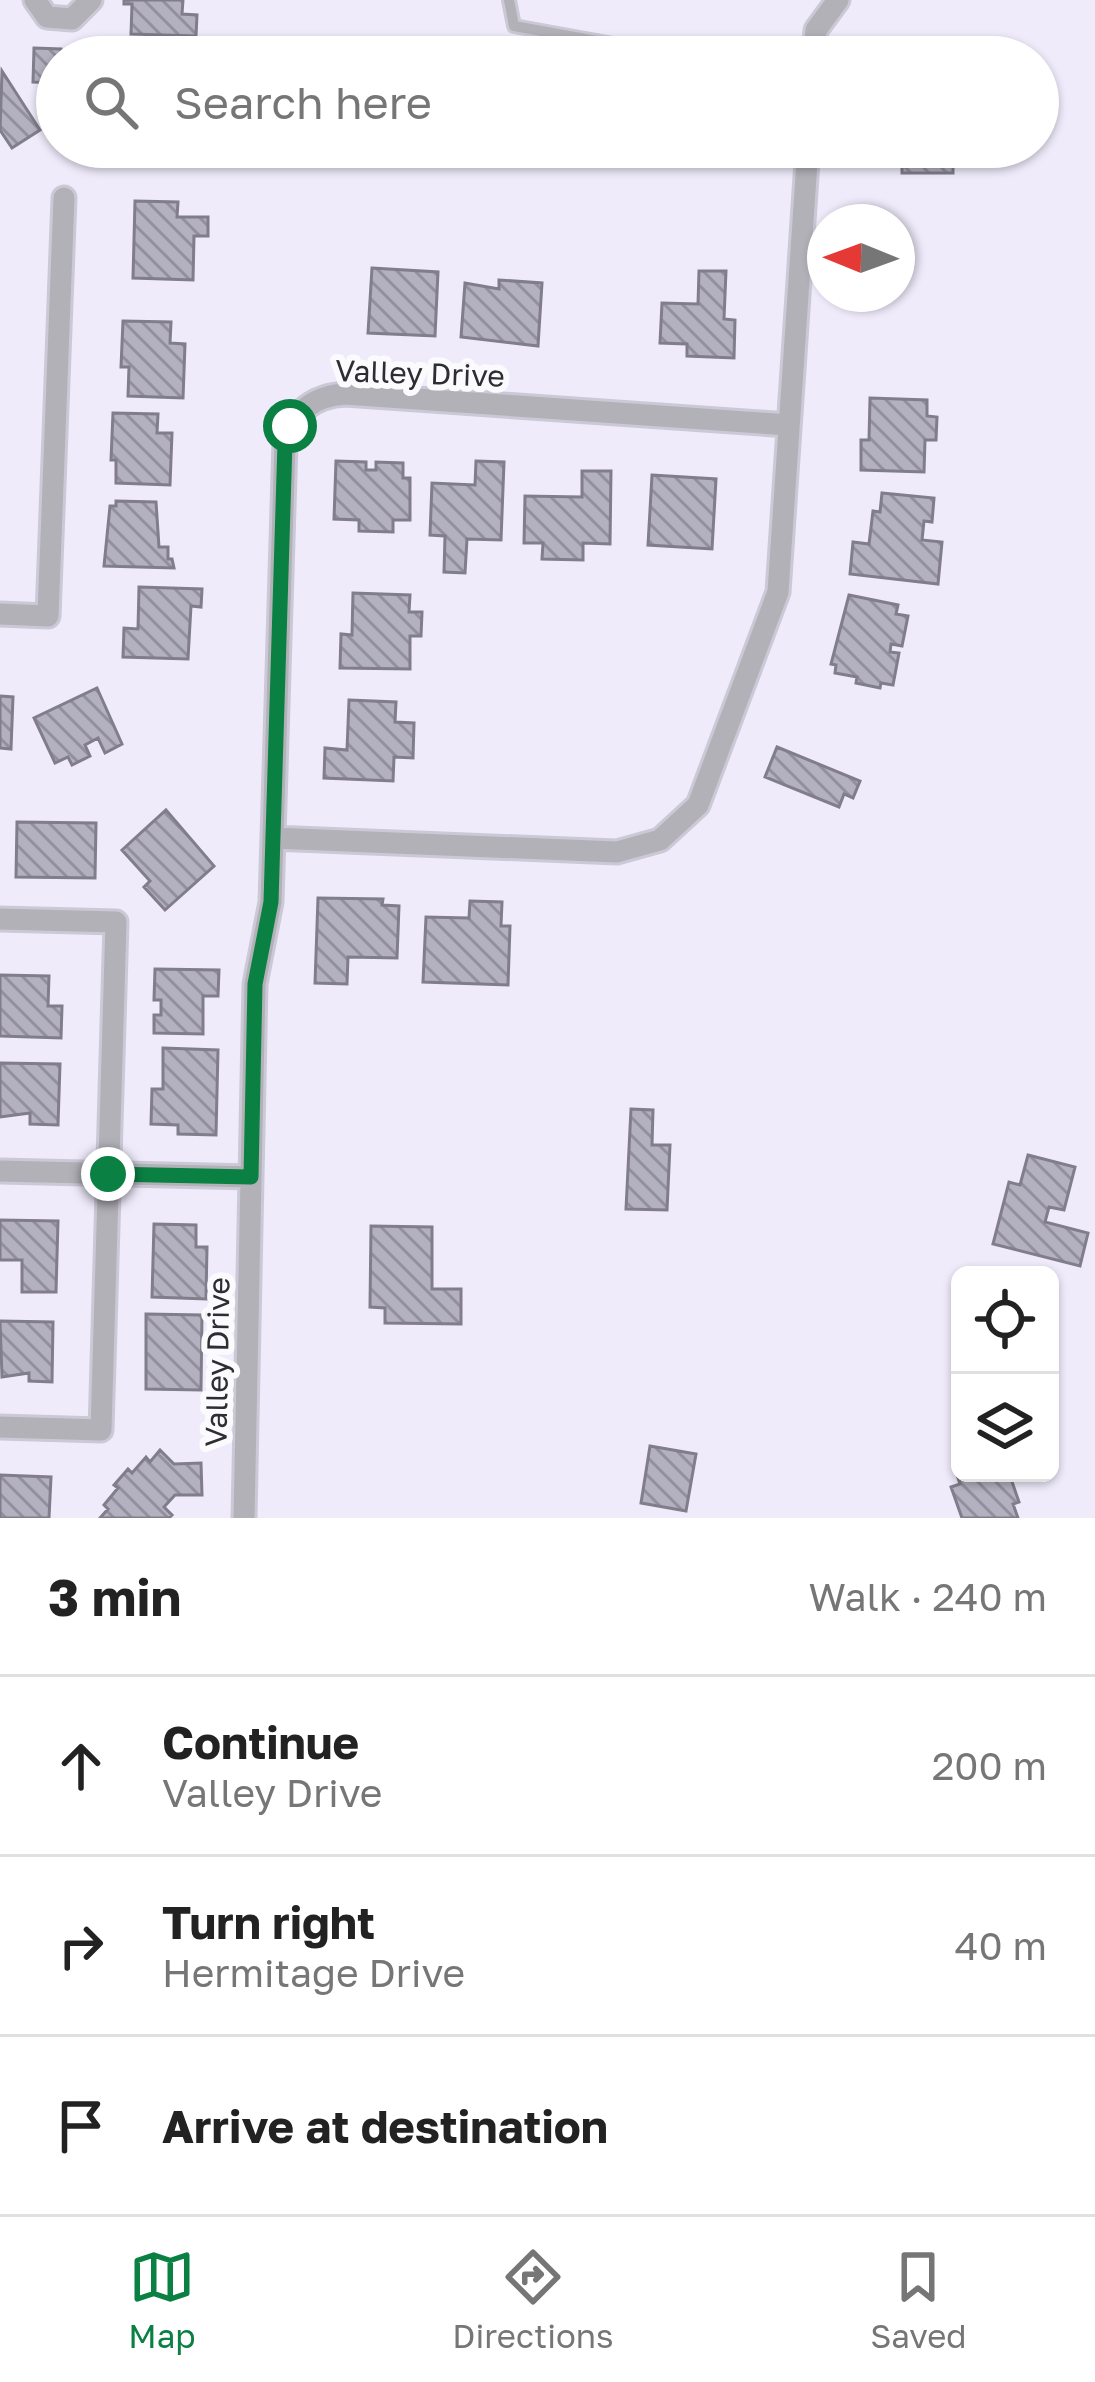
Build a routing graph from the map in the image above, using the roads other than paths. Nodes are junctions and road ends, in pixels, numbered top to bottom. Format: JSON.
{"nodes":[{"id":1,"x":34,"y":0,"type":"edge"},
{"id":2,"x":92,"y":0,"type":"edge"},
{"id":3,"x":509,"y":0,"type":"edge"},
{"id":4,"x":838,"y":0,"type":"edge"},
{"id":5,"x":569,"y":36,"type":"edge"},
{"id":6,"x":816,"y":36,"type":"edge"},
{"id":7,"x":807,"y":168,"type":"edge"},
{"id":8,"x":64,"y":198,"type":"dead end"},
{"id":9,"x":789,"y":425,"type":"junction"},
{"id":10,"x":0,"y":614,"type":"edge"},
{"id":11,"x":273,"y":838,"type":"junction"},
{"id":12,"x":0,"y":919,"type":"edge"},
{"id":13,"x":0,"y":1171,"type":"edge"},
{"id":14,"x":108,"y":1174,"type":"junction"},
{"id":15,"x":251,"y":1177,"type":"junction"},
{"id":16,"x":0,"y":1426,"type":"edge"},
{"id":17,"x":244,"y":1518,"type":"edge"}],
"edges":[{"from":1,"to":2,"type":"street"},
{"from":3,"to":5,"type":"lane"},
{"from":4,"to":6,"type":"street"},
{"from":7,"to":9,"type":"street"},
{"from":8,"to":10,"type":"street"},
{"from":9,"to":11,"type":"street"},
{"from":9,"to":11,"type":"street","name":"Valley Drive"},
{"from":11,"to":15,"type":"street","name":"Valley Drive"},
{"from":12,"to":14,"type":"street"},
{"from":13,"to":14,"type":"street"},
{"from":14,"to":15,"type":"street"},
{"from":14,"to":16,"type":"street"},
{"from":15,"to":17,"type":"street","name":"Valley Drive"}]}
